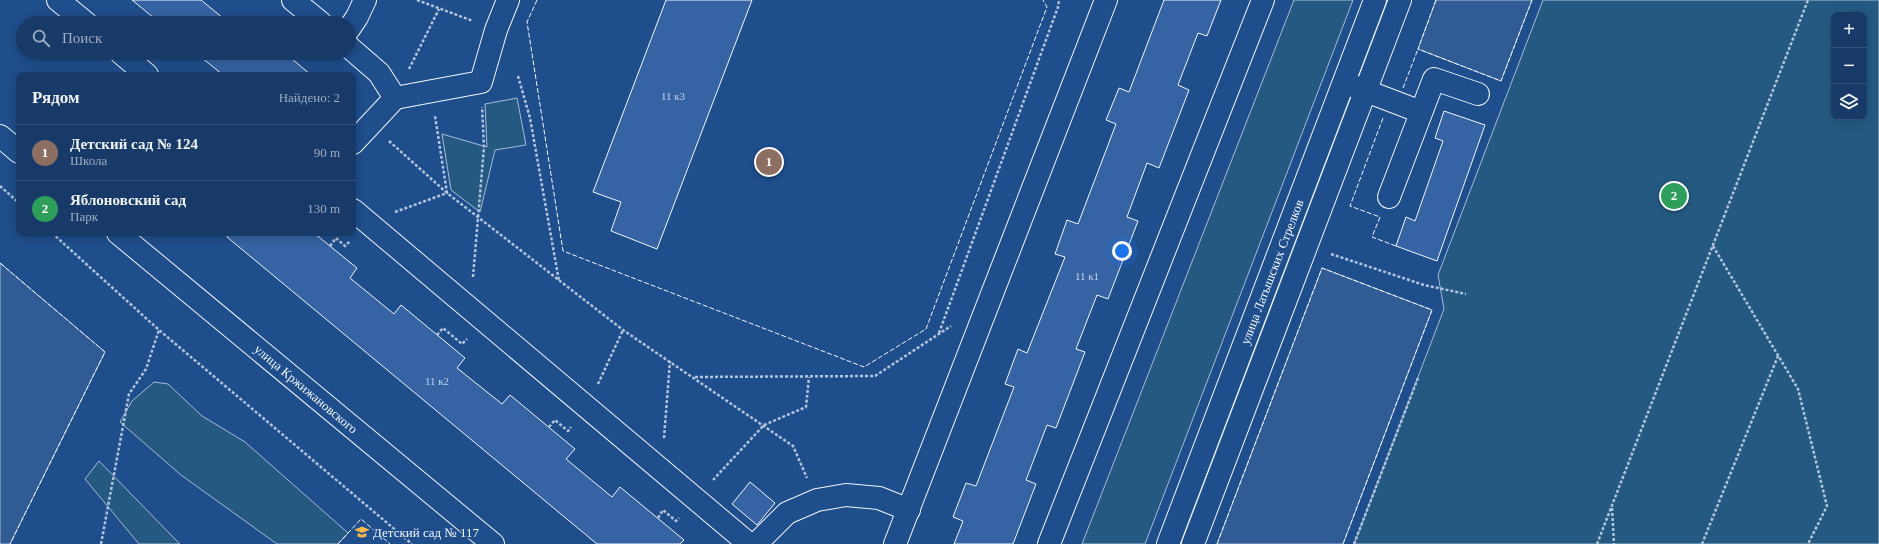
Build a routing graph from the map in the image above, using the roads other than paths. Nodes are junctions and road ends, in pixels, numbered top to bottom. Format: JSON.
{"nodes":[{"id":1,"x":58,"y":0,"type":"edge"},
{"id":2,"x":293,"y":0,"type":"edge"},
{"id":3,"x":365,"y":0,"type":"edge"},
{"id":4,"x":508,"y":0,"type":"edge"},
{"id":5,"x":1106,"y":0,"type":"edge"},
{"id":6,"x":1263,"y":0,"type":"edge"},
{"id":7,"x":1375,"y":0,"type":"edge"},
{"id":8,"x":1400,"y":0,"type":"edge"},
{"id":9,"x":77,"y":16,"type":"edge"},
{"id":10,"x":312,"y":16,"type":"edge"},
{"id":11,"x":356,"y":18,"type":"edge"},
{"id":12,"x":356,"y":52,"type":"edge"},
{"id":13,"x":129,"y":60,"type":"edge"},
{"id":14,"x":143,"y":72,"type":"edge"},
{"id":15,"x":1344,"y":83,"type":"junction"},
{"id":16,"x":1366,"y":91,"type":"junction"},
{"id":17,"x":1478,"y":94,"type":"dead end"},
{"id":18,"x":395,"y":98,"type":"junction"},
{"id":19,"x":1421,"y":112,"type":"junction"},
{"id":20,"x":0,"y":136,"type":"edge"},
{"id":21,"x":356,"y":140,"type":"edge"},
{"id":22,"x":16,"y":149,"type":"edge"},
{"id":23,"x":1389,"y":197,"type":"dead end"},
{"id":24,"x":360,"y":216,"type":"edge"},
{"id":25,"x":128,"y":236,"type":"edge"},
{"id":26,"x":142,"y":240,"type":"edge"},
{"id":27,"x":909,"y":510,"type":"junction"},
{"id":28,"x":493,"y":544,"type":"edge"},
{"id":29,"x":749,"y":544,"type":"edge"},
{"id":30,"x":756,"y":544,"type":"edge"},
{"id":31,"x":895,"y":544,"type":"edge"},
{"id":32,"x":1049,"y":544,"type":"edge"},
{"id":33,"x":1168,"y":544,"type":"edge"},
{"id":34,"x":1194,"y":544,"type":"edge"}],
"edges":[{"from":1,"to":9,"type":"street"},
{"from":2,"to":10,"type":"street"},
{"from":3,"to":11,"type":"street"},
{"from":4,"to":18,"type":"street"},
{"from":5,"to":27,"type":"street"},
{"from":6,"to":32,"type":"street"},
{"from":7,"to":15,"type":"street","name":"улица Латышских Стрелков"},
{"from":8,"to":16,"type":"street","name":"улица Латышских Стрелков"},
{"from":12,"to":18,"type":"street"},
{"from":13,"to":14,"type":"street"},
{"from":15,"to":16,"type":"street"},
{"from":15,"to":33,"type":"street","name":"улица Латышских Стрелков"},
{"from":16,"to":19,"type":"street"},
{"from":16,"to":34,"type":"street","name":"улица Латышских Стрелков"},
{"from":17,"to":19,"type":"street"},
{"from":18,"to":21,"type":"street"},
{"from":19,"to":23,"type":"street"},
{"from":20,"to":22,"type":"street"},
{"from":24,"to":29,"type":"street"},
{"from":25,"to":26,"type":"street","name":"улица Кржижановского"},
{"from":26,"to":28,"type":"street","name":"улица Кржижановского"},
{"from":27,"to":30,"type":"street"},
{"from":27,"to":31,"type":"street"}]}
